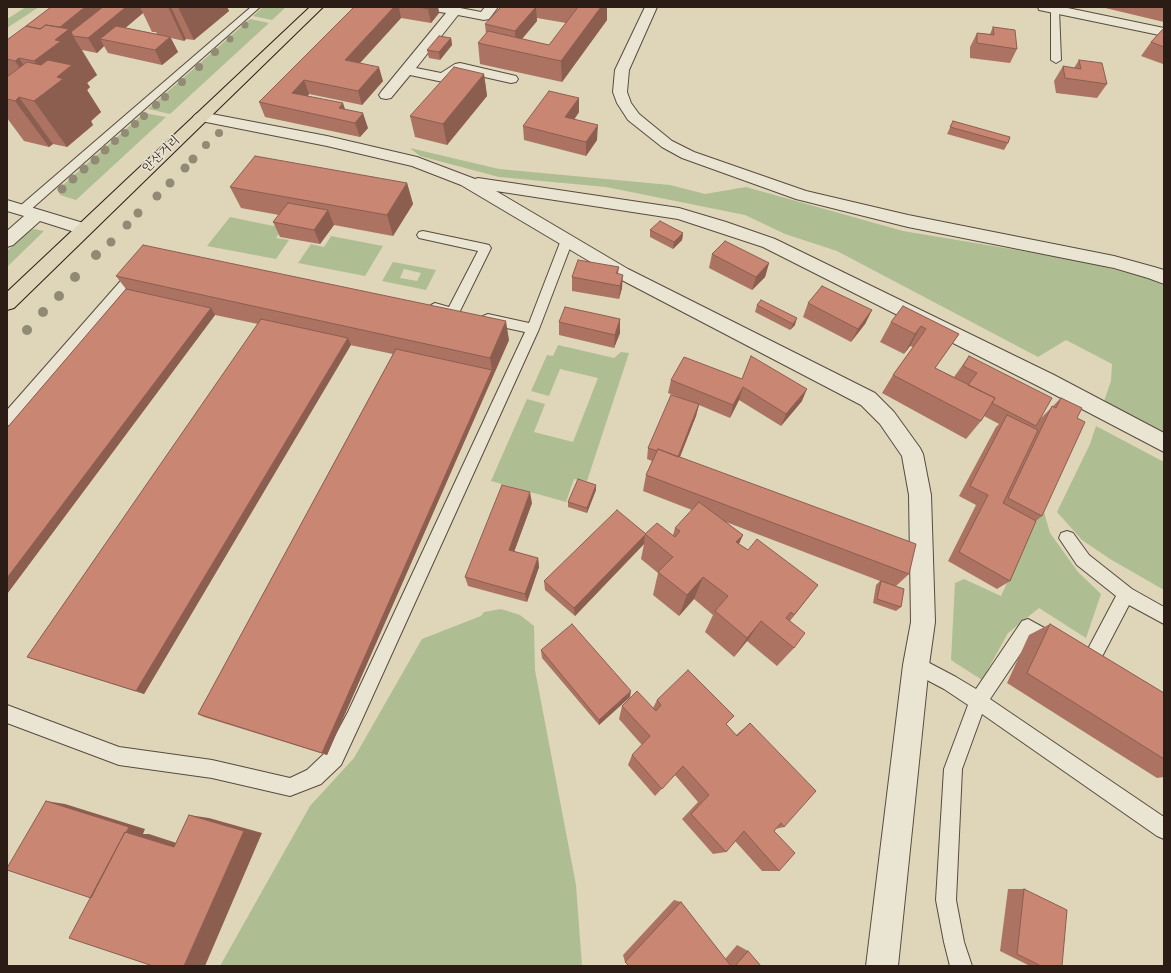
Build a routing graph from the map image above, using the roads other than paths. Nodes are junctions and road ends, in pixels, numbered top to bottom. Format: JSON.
{"nodes":[{"id":1,"x":256,"y":7,"type":"edge"},
{"id":2,"x":317,"y":7,"type":"edge"},
{"id":3,"x":433,"y":7,"type":"edge"},
{"id":4,"x":492,"y":7,"type":"edge"},
{"id":5,"x":652,"y":7,"type":"edge"},
{"id":6,"x":1050,"y":8,"type":"edge"},
{"id":7,"x":455,"y":11,"type":"junction"},
{"id":8,"x":1164,"y":32,"type":"edge"},
{"id":9,"x":1056,"y":60,"type":"dead end"},
{"id":10,"x":406,"y":70,"type":"junction"},
{"id":11,"x":511,"y":79,"type":"dead end"},
{"id":12,"x":386,"y":95,"type":"dead end"},
{"id":13,"x":201,"y":117,"type":"junction"},
{"id":14,"x":467,"y":181,"type":"junction"},
{"id":15,"x":7,"y":205,"type":"edge"},
{"id":16,"x":30,"y":212,"type":"junction"},
{"id":17,"x":84,"y":229,"type":"junction"},
{"id":18,"x":423,"y":235,"type":"dead end"},
{"id":19,"x":566,"y":240,"type":"junction"},
{"id":20,"x":7,"y":241,"type":"edge"},
{"id":21,"x":143,"y":263,"type":"edge"},
{"id":22,"x":1164,"y":278,"type":"edge"},
{"id":23,"x":7,"y":303,"type":"edge"},
{"id":24,"x":422,"y":305,"type":"edge"},
{"id":25,"x":453,"y":312,"type":"junction"},
{"id":26,"x":533,"y":329,"type":"junction"},
{"id":27,"x":7,"y":420,"type":"edge"},
{"id":28,"x":1164,"y":443,"type":"edge"},
{"id":29,"x":1067,"y":538,"type":"dead end"},
{"id":30,"x":1126,"y":594,"type":"junction"},
{"id":31,"x":1164,"y":616,"type":"edge"},
{"id":32,"x":916,"y":665,"type":"junction"},
{"id":33,"x":978,"y":701,"type":"junction"},
{"id":34,"x":7,"y":714,"type":"edge"},
{"id":35,"x":1164,"y":829,"type":"edge"},
{"id":36,"x":882,"y":966,"type":"edge"},
{"id":37,"x":961,"y":966,"type":"edge"}],
"edges":[{"from":1,"to":16,"type":"lane"},
{"from":2,"to":13,"type":"main road","name":"안산거리"},
{"from":3,"to":7,"type":"street"},
{"from":4,"to":7,"type":"street"},
{"from":5,"to":22,"type":"street"},
{"from":6,"to":8,"type":"street"},
{"from":6,"to":9,"type":"lane"},
{"from":7,"to":10,"type":"street"},
{"from":10,"to":11,"type":"street"},
{"from":10,"to":12,"type":"street"},
{"from":13,"to":14,"type":"street"},
{"from":13,"to":17,"type":"main road","name":"안산거리"},
{"from":14,"to":19,"type":"street"},
{"from":14,"to":28,"type":"street"},
{"from":15,"to":16,"type":"street"},
{"from":16,"to":17,"type":"street"},
{"from":16,"to":20,"type":"street"},
{"from":17,"to":23,"type":"main road","name":"안산거리"},
{"from":18,"to":25,"type":"lane"},
{"from":19,"to":26,"type":"lane"},
{"from":19,"to":32,"type":"street"},
{"from":21,"to":27,"type":"lane"},
{"from":24,"to":25,"type":"lane"},
{"from":25,"to":26,"type":"lane"},
{"from":26,"to":34,"type":"lane"},
{"from":29,"to":30,"type":"lane"},
{"from":30,"to":31,"type":"lane"},
{"from":30,"to":33,"type":"lane"},
{"from":32,"to":33,"type":"lane"},
{"from":32,"to":36,"type":"street"},
{"from":33,"to":35,"type":"lane"},
{"from":33,"to":37,"type":"lane"}]}
